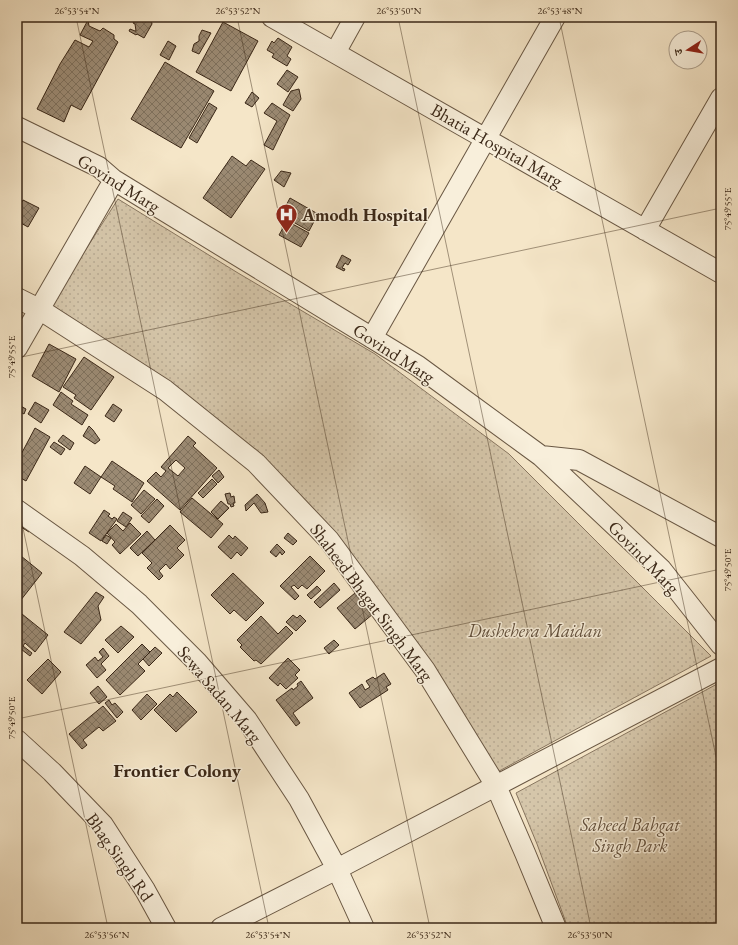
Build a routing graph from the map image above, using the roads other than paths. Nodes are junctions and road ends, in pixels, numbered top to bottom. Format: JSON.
{"nodes":[{"id":1,"x":272,"y":17,"type":"edge"},
{"id":2,"x":355,"y":17,"type":"edge"},
{"id":3,"x":555,"y":17,"type":"edge"},
{"id":4,"x":335,"y":53,"type":"junction"},
{"id":5,"x":720,"y":104,"type":"edge"},
{"id":6,"x":17,"y":126,"type":"edge"},
{"id":7,"x":485,"y":139,"type":"junction"},
{"id":8,"x":114,"y":180,"type":"junction"},
{"id":9,"x":645,"y":230,"type":"junction"},
{"id":10,"x":721,"y":273,"type":"edge"},
{"id":11,"x":17,"y":298,"type":"edge"},
{"id":12,"x":39,"y":309,"type":"junction"},
{"id":13,"x":372,"y":338,"type":"junction"},
{"id":14,"x":17,"y":348,"type":"edge"},
{"id":15,"x":541,"y":456,"type":"junction"},
{"id":16,"x":17,"y":510,"type":"edge"},
{"id":17,"x":721,"y":537,"type":"edge"},
{"id":18,"x":721,"y":645,"type":"edge"},
{"id":19,"x":721,"y":668,"type":"edge"},
{"id":20,"x":17,"y":740,"type":"edge"},
{"id":21,"x":496,"y":786,"type":"junction"},
{"id":22,"x":337,"y":869,"type":"junction"},
{"id":23,"x":166,"y":928,"type":"edge"},
{"id":24,"x":221,"y":928,"type":"edge"},
{"id":25,"x":364,"y":928,"type":"edge"},
{"id":26,"x":556,"y":928,"type":"edge"}],
"edges":[{"from":1,"to":4,"type":"street","name":"Bhatia Hospital Marg"},
{"from":2,"to":4,"type":"street"},
{"from":3,"to":7,"type":"street"},
{"from":4,"to":7,"type":"street","name":"Bhatia Hospital Marg"},
{"from":5,"to":9,"type":"street"},
{"from":6,"to":8,"type":"street","name":"Govind Marg"},
{"from":7,"to":9,"type":"street","name":"Bhatia Hospital Marg"},
{"from":7,"to":13,"type":"street"},
{"from":8,"to":12,"type":"street"},
{"from":8,"to":13,"type":"street","name":"Govind Marg"},
{"from":9,"to":10,"type":"street","name":"Bhatia Hospital Marg"},
{"from":11,"to":12,"type":"street","name":"Shaheed Bhagat Singh Marg"},
{"from":12,"to":14,"type":"street"},
{"from":12,"to":21,"type":"street","name":"Shaheed Bhagat Singh Marg"},
{"from":13,"to":15,"type":"street","name":"Govind Marg"},
{"from":15,"to":17,"type":"street"},
{"from":15,"to":18,"type":"street","name":"Govind Marg"},
{"from":16,"to":22,"type":"street","name":"Sewa Sadan Marg"},
{"from":19,"to":21,"type":"street"},
{"from":20,"to":23,"type":"street","name":"Bhag Singh Rd"},
{"from":21,"to":22,"type":"street"},
{"from":21,"to":26,"type":"street","name":"Shaheed Bhagat Singh Marg"},
{"from":22,"to":24,"type":"street"},
{"from":22,"to":25,"type":"street","name":"Sewa Sadan Marg"}]}
